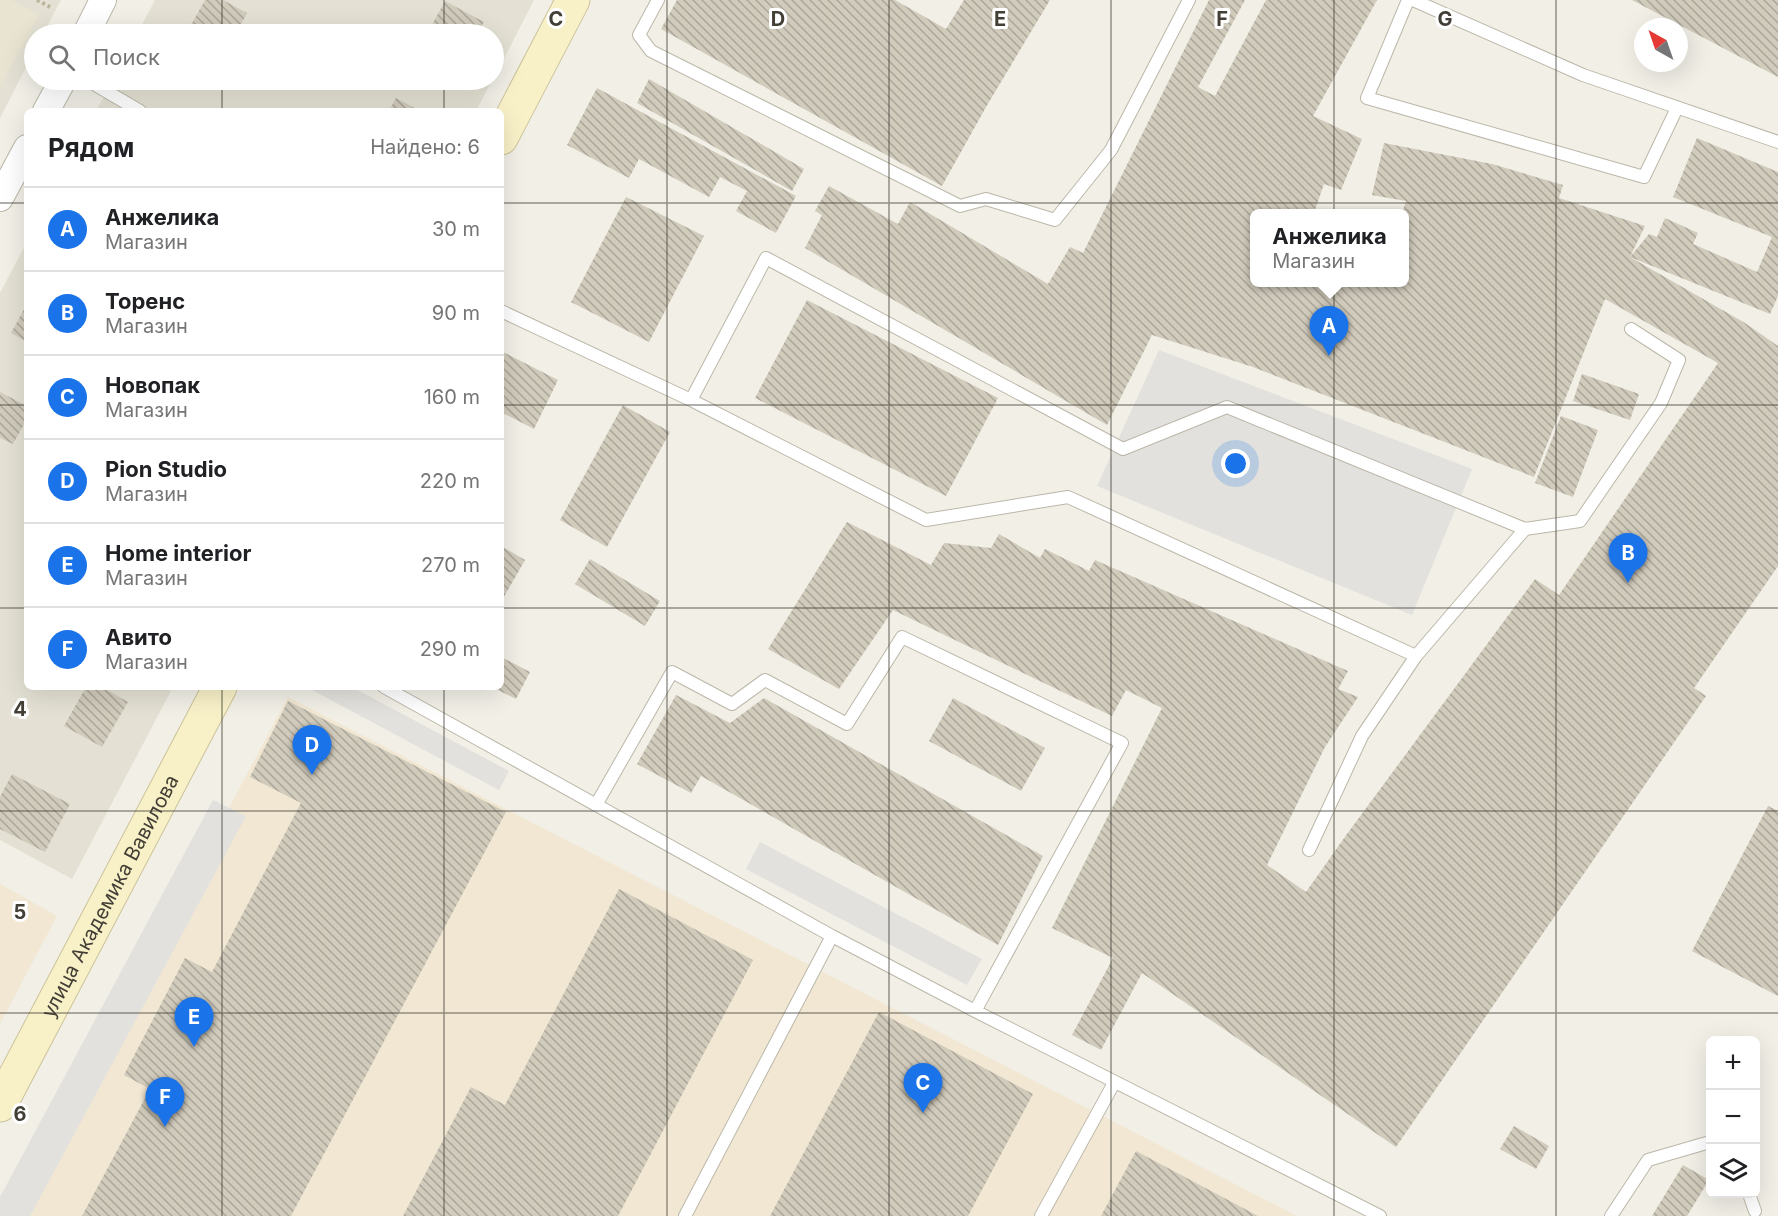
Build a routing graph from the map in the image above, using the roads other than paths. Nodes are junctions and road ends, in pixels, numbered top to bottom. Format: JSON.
{"nodes":[{"id":1,"x":103,"y":0,"type":"edge"},
{"id":2,"x":573,"y":0,"type":"edge"},
{"id":3,"x":658,"y":0,"type":"edge"},
{"id":4,"x":1190,"y":0,"type":"edge"},
{"id":5,"x":1408,"y":0,"type":"edge"},
{"id":6,"x":1413,"y":0,"type":"edge"},
{"id":7,"x":91,"y":24,"type":"edge"},
{"id":8,"x":58,"y":90,"type":"edge"},
{"id":9,"x":104,"y":90,"type":"edge"},
{"id":10,"x":48,"y":108,"type":"edge"},
{"id":11,"x":135,"y":108,"type":"edge"},
{"id":12,"x":1677,"y":108,"type":"junction"},
{"id":13,"x":504,"y":132,"type":"edge"},
{"id":14,"x":1778,"y":142,"type":"edge"},
{"id":15,"x":24,"y":154,"type":"edge"},
{"id":16,"x":0,"y":198,"type":"edge"},
{"id":17,"x":504,"y":312,"type":"edge"},
{"id":18,"x":1631,"y":329,"type":"dead end"},
{"id":19,"x":691,"y":400,"type":"junction"},
{"id":20,"x":1525,"y":529,"type":"junction"},
{"id":21,"x":1416,"y":656,"type":"junction"},
{"id":22,"x":217,"y":690,"type":"edge"},
{"id":23,"x":389,"y":690,"type":"edge"},
{"id":24,"x":596,"y":805,"type":"junction"},
{"id":25,"x":1309,"y":850,"type":"dead end"},
{"id":26,"x":832,"y":936,"type":"junction"},
{"id":27,"x":975,"y":1011,"type":"junction"},
{"id":28,"x":1114,"y":1083,"type":"junction"},
{"id":29,"x":0,"y":1105,"type":"edge"},
{"id":30,"x":1706,"y":1143,"type":"edge"},
{"id":31,"x":1751,"y":1198,"type":"edge"},
{"id":32,"x":1757,"y":1214,"type":"edge"},
{"id":33,"x":685,"y":1216,"type":"edge"},
{"id":34,"x":1041,"y":1216,"type":"edge"},
{"id":35,"x":1380,"y":1216,"type":"edge"},
{"id":36,"x":1611,"y":1216,"type":"edge"}],
"edges":[{"from":1,"to":7,"type":"street"},
{"from":2,"to":13,"type":"street"},
{"from":3,"to":4,"type":"lane"},
{"from":5,"to":12,"type":"lane"},
{"from":6,"to":12,"type":"lane"},
{"from":8,"to":10,"type":"street"},
{"from":9,"to":11,"type":"lane"},
{"from":12,"to":14,"type":"lane"},
{"from":15,"to":16,"type":"street"},
{"from":17,"to":19,"type":"lane"},
{"from":18,"to":20,"type":"lane"},
{"from":19,"to":20,"type":"lane"},
{"from":19,"to":21,"type":"lane"},
{"from":20,"to":21,"type":"lane"},
{"from":21,"to":25,"type":"lane"},
{"from":22,"to":29,"type":"street","name":"улица Академика Вавилова"},
{"from":23,"to":24,"type":"lane"},
{"from":24,"to":26,"type":"lane"},
{"from":24,"to":27,"type":"lane"},
{"from":26,"to":27,"type":"lane"},
{"from":26,"to":33,"type":"lane"},
{"from":27,"to":28,"type":"lane"},
{"from":28,"to":34,"type":"lane"},
{"from":28,"to":35,"type":"lane"},
{"from":30,"to":36,"type":"lane"},
{"from":31,"to":32,"type":"lane"}]}
